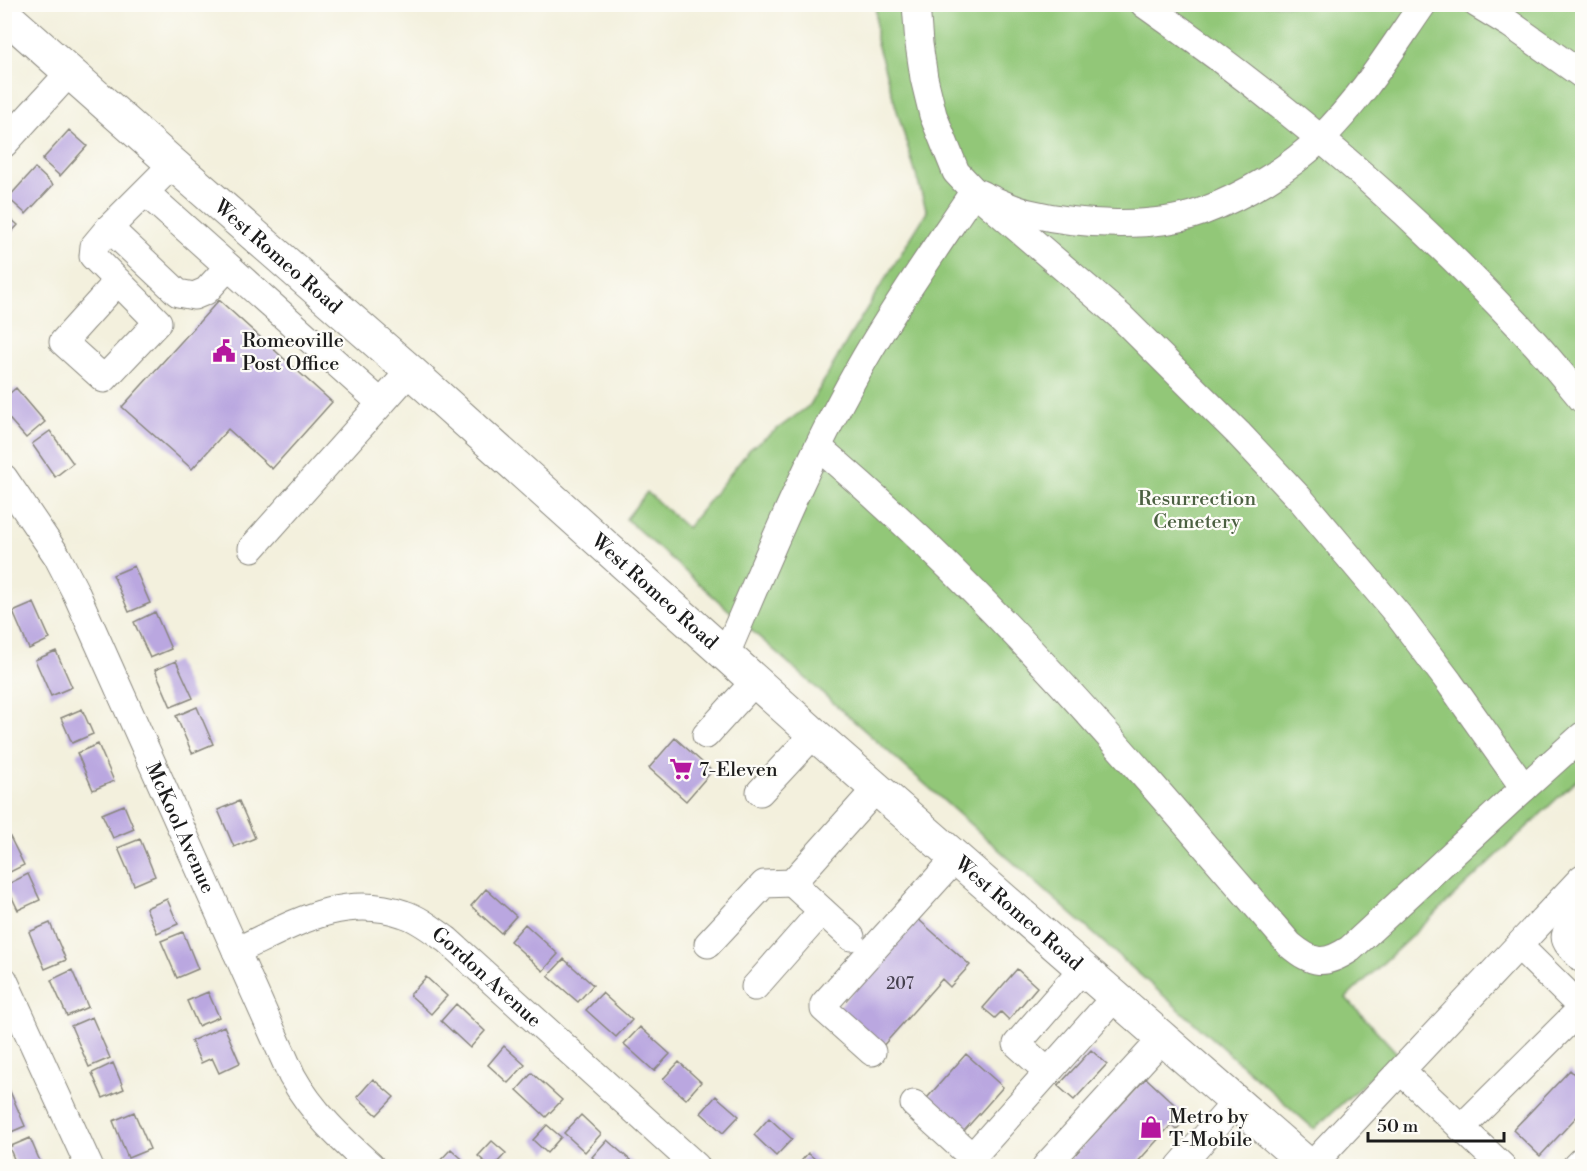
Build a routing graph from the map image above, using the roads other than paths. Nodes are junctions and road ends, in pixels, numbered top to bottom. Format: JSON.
{"nodes":[{"id":1,"x":916,"y":4,"type":"edge"},
{"id":2,"x":1144,"y":4,"type":"edge"},
{"id":3,"x":1424,"y":4,"type":"edge"},
{"id":4,"x":1477,"y":4,"type":"edge"},
{"id":5,"x":4,"y":14,"type":"edge"},
{"id":6,"x":70,"y":72,"type":"junction"},
{"id":7,"x":1582,"y":75,"type":"edge"},
{"id":8,"x":1320,"y":139,"type":"junction"},
{"id":9,"x":4,"y":144,"type":"edge"},
{"id":10,"x":173,"y":164,"type":"junction"},
{"id":11,"x":974,"y":191,"type":"junction"},
{"id":12,"x":146,"y":194,"type":"junction"},
{"id":13,"x":109,"y":228,"type":"junction"},
{"id":14,"x":228,"y":267,"type":"junction"},
{"id":15,"x":117,"y":281,"type":"dead end"},
{"id":16,"x":410,"y":371,"type":"junction"},
{"id":17,"x":1582,"y":399,"type":"edge"},
{"id":18,"x":381,"y":403,"type":"junction"},
{"id":19,"x":818,"y":447,"type":"junction"},
{"id":20,"x":4,"y":478,"type":"edge"},
{"id":21,"x":252,"y":548,"type":"dead end"},
{"id":22,"x":726,"y":654,"type":"junction"},
{"id":23,"x":755,"y":681,"type":"junction"},
{"id":24,"x":814,"y":734,"type":"junction"},
{"id":25,"x":706,"y":735,"type":"dead end"},
{"id":26,"x":1582,"y":736,"type":"edge"},
{"id":27,"x":1524,"y":788,"type":"junction"},
{"id":28,"x":876,"y":789,"type":"junction"},
{"id":29,"x":760,"y":792,"type":"dead end"},
{"id":30,"x":955,"y":859,"type":"junction"},
{"id":31,"x":1582,"y":878,"type":"edge"},
{"id":32,"x":792,"y":883,"type":"junction"},
{"id":33,"x":822,"y":910,"type":"junction"},
{"id":34,"x":1582,"y":914,"type":"edge"},
{"id":35,"x":851,"y":937,"type":"dead end"},
{"id":36,"x":708,"y":944,"type":"dead end"},
{"id":37,"x":1519,"y":946,"type":"junction"},
{"id":38,"x":236,"y":951,"type":"junction"},
{"id":39,"x":1582,"y":959,"type":"edge"},
{"id":40,"x":1083,"y":968,"type":"junction"},
{"id":41,"x":4,"y":980,"type":"edge"},
{"id":42,"x":755,"y":987,"type":"dead end"},
{"id":43,"x":1115,"y":997,"type":"junction"},
{"id":44,"x":1582,"y":1008,"type":"edge"},
{"id":45,"x":1162,"y":1039,"type":"junction"},
{"id":46,"x":872,"y":1052,"type":"dead end"},
{"id":47,"x":1048,"y":1072,"type":"junction"},
{"id":48,"x":1402,"y":1072,"type":"junction"},
{"id":49,"x":1235,"y":1103,"type":"junction"},
{"id":50,"x":914,"y":1104,"type":"dead end"},
{"id":51,"x":1461,"y":1128,"type":"junction"},
{"id":52,"x":1582,"y":1160,"type":"edge"},
{"id":53,"x":1190,"y":1163,"type":"edge"},
{"id":54,"x":89,"y":1167,"type":"edge"},
{"id":55,"x":371,"y":1167,"type":"edge"},
{"id":56,"x":696,"y":1167,"type":"edge"},
{"id":57,"x":1046,"y":1167,"type":"edge"},
{"id":58,"x":1310,"y":1167,"type":"edge"},
{"id":59,"x":1502,"y":1167,"type":"edge"},
{"id":60,"x":1576,"y":1167,"type":"edge"}],
"edges":[{"from":1,"to":11,"type":"street"},
{"from":2,"to":8,"type":"street"},
{"from":3,"to":8,"type":"street"},
{"from":4,"to":7,"type":"street"},
{"from":5,"to":6,"type":"main road","name":"West Romeo Road"},
{"from":6,"to":9,"type":"street"},
{"from":6,"to":10,"type":"main road","name":"West Romeo Road"},
{"from":8,"to":11,"type":"street"},
{"from":8,"to":17,"type":"street"},
{"from":10,"to":12,"type":"street"},
{"from":10,"to":16,"type":"main road","name":"West Romeo Road"},
{"from":11,"to":19,"type":"street"},
{"from":11,"to":27,"type":"street"},
{"from":12,"to":13,"type":"street"},
{"from":12,"to":14,"type":"street"},
{"from":13,"to":14,"type":"street"},
{"from":13,"to":15,"type":"street"},
{"from":14,"to":18,"type":"street"},
{"from":16,"to":18,"type":"street"},
{"from":16,"to":22,"type":"main road","name":"West Romeo Road"},
{"from":18,"to":21,"type":"street"},
{"from":19,"to":22,"type":"street"},
{"from":19,"to":27,"type":"street"},
{"from":20,"to":38,"type":"street","name":"McKool Avenue"},
{"from":22,"to":23,"type":"main road","name":"West Romeo Road"},
{"from":23,"to":24,"type":"main road","name":"West Romeo Road"},
{"from":23,"to":25,"type":"street"},
{"from":24,"to":28,"type":"main road","name":"West Romeo Road"},
{"from":24,"to":29,"type":"street"},
{"from":26,"to":27,"type":"street"},
{"from":28,"to":30,"type":"main road","name":"West Romeo Road"},
{"from":28,"to":32,"type":"street"},
{"from":30,"to":40,"type":"main road","name":"West Romeo Road"},
{"from":30,"to":46,"type":"street"},
{"from":31,"to":37,"type":"street"},
{"from":32,"to":33,"type":"street"},
{"from":32,"to":36,"type":"street"},
{"from":33,"to":35,"type":"street"},
{"from":33,"to":42,"type":"street"},
{"from":34,"to":39,"type":"street"},
{"from":37,"to":44,"type":"street"},
{"from":37,"to":48,"type":"street"},
{"from":38,"to":55,"type":"street","name":"McKool Avenue"},
{"from":38,"to":56,"type":"street","name":"Gordon Avenue"},
{"from":40,"to":43,"type":"main road","name":"West Romeo Road"},
{"from":40,"to":47,"type":"street"},
{"from":41,"to":54,"type":"street"},
{"from":43,"to":45,"type":"main road","name":"West Romeo Road"},
{"from":43,"to":47,"type":"street"},
{"from":44,"to":51,"type":"street"},
{"from":45,"to":49,"type":"main road","name":"West Romeo Road"},
{"from":45,"to":57,"type":"street"},
{"from":47,"to":50,"type":"street"},
{"from":48,"to":51,"type":"street"},
{"from":48,"to":58,"type":"street"},
{"from":49,"to":53,"type":"street"},
{"from":49,"to":58,"type":"main road","name":"West Romeo Road"},
{"from":51,"to":59,"type":"street"},
{"from":52,"to":60,"type":"street"}]}
